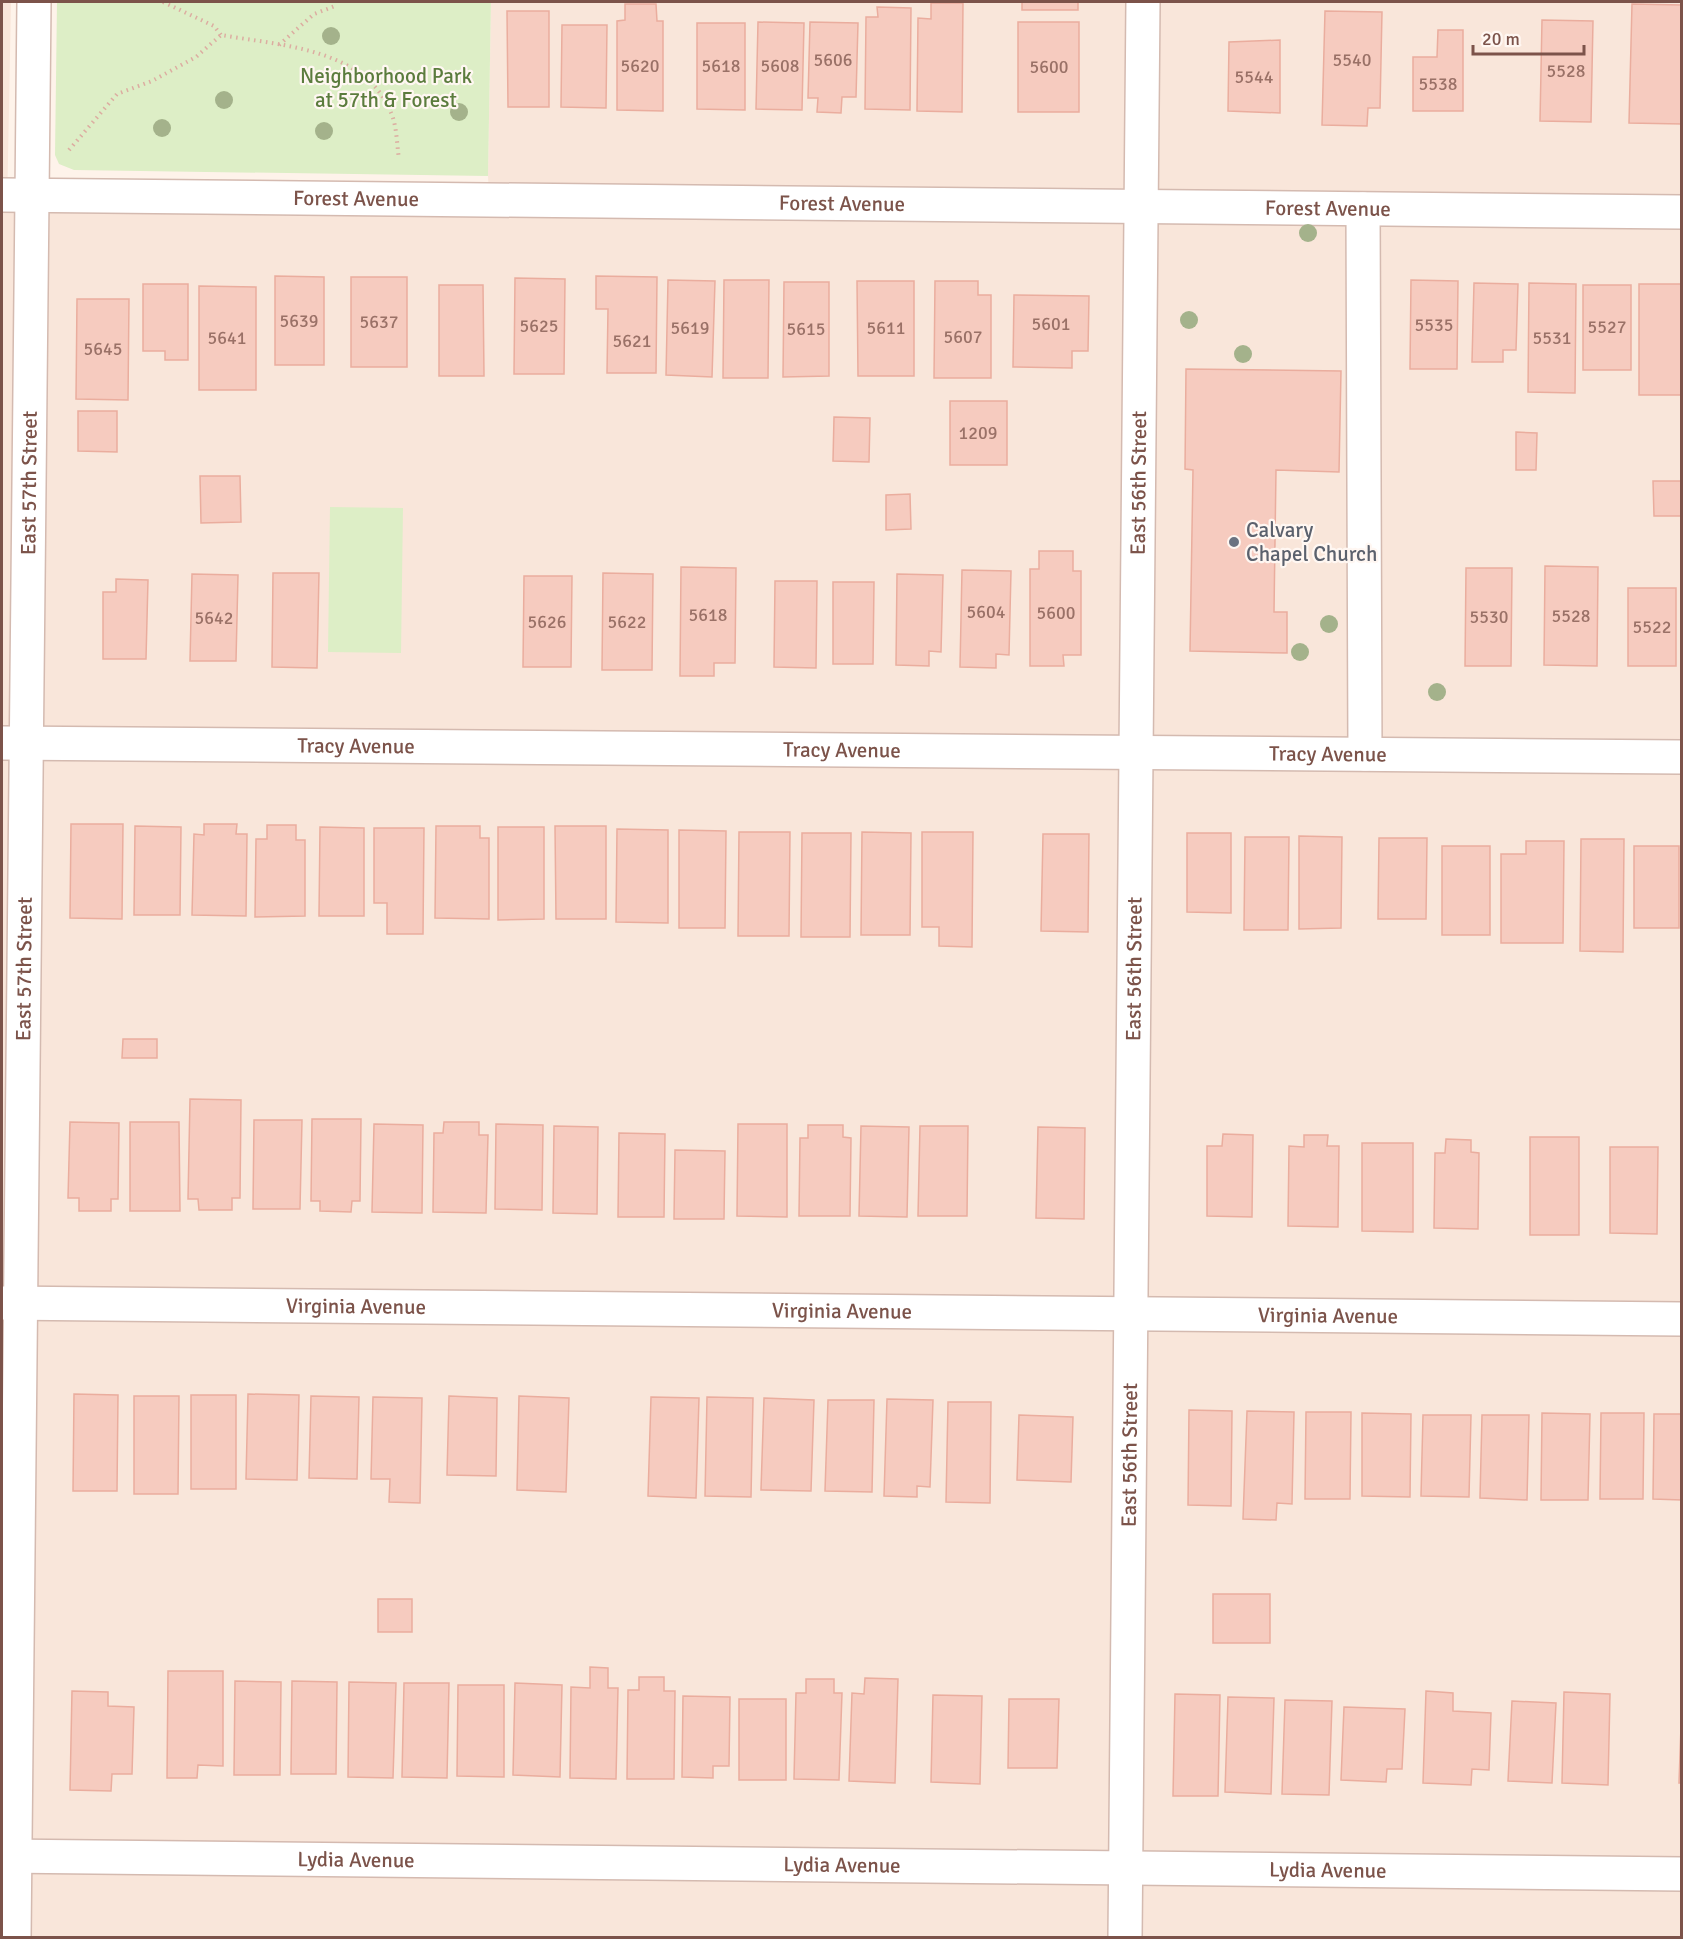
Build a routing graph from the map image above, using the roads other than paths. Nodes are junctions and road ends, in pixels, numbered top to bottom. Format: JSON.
{"nodes":[{"id":1,"x":34,"y":2,"type":"edge"},
{"id":2,"x":1143,"y":2,"type":"edge"},
{"id":3,"x":17,"y":195,"type":"edge"},
{"id":4,"x":1142,"y":206,"type":"junction"},
{"id":5,"x":1363,"y":209,"type":"junction"},
{"id":6,"x":1682,"y":213,"type":"edge"},
{"id":7,"x":14,"y":743,"type":"edge"},
{"id":8,"x":1137,"y":752,"type":"junction"},
{"id":9,"x":1365,"y":754,"type":"junction"},
{"id":10,"x":1682,"y":757,"type":"edge"},
{"id":11,"x":11,"y":1304,"type":"edge"},
{"id":12,"x":1131,"y":1315,"type":"junction"},
{"id":13,"x":1682,"y":1319,"type":"edge"},
{"id":14,"x":8,"y":1857,"type":"edge"},
{"id":15,"x":1126,"y":1867,"type":"junction"},
{"id":16,"x":1682,"y":1874,"type":"edge"},
{"id":17,"x":14,"y":1938,"type":"edge"},
{"id":18,"x":1125,"y":1938,"type":"edge"}],
"edges":[{"from":1,"to":3,"type":"street","name":"East 57th Street"},
{"from":2,"to":4,"type":"street","name":"East 56th Street"},
{"from":3,"to":4,"type":"street","name":"Forest Avenue"},
{"from":3,"to":7,"type":"street","name":"East 57th Street"},
{"from":4,"to":5,"type":"street","name":"Forest Avenue"},
{"from":4,"to":8,"type":"street","name":"East 56th Street"},
{"from":5,"to":6,"type":"street","name":"Forest Avenue"},
{"from":5,"to":9,"type":"street"},
{"from":7,"to":8,"type":"street","name":"Tracy Avenue"},
{"from":7,"to":11,"type":"street","name":"East 57th Street"},
{"from":8,"to":9,"type":"street","name":"Tracy Avenue"},
{"from":8,"to":12,"type":"street","name":"East 56th Street"},
{"from":9,"to":10,"type":"street","name":"Tracy Avenue"},
{"from":11,"to":12,"type":"street","name":"Virginia Avenue"},
{"from":11,"to":14,"type":"street","name":"East 57th Street"},
{"from":12,"to":13,"type":"street","name":"Virginia Avenue"},
{"from":12,"to":15,"type":"street","name":"East 56th Street"},
{"from":14,"to":15,"type":"street","name":"Lydia Avenue"},
{"from":14,"to":17,"type":"street","name":"East 57th Street"},
{"from":15,"to":16,"type":"street","name":"Lydia Avenue"},
{"from":15,"to":18,"type":"street","name":"East 56th Street"}]}
